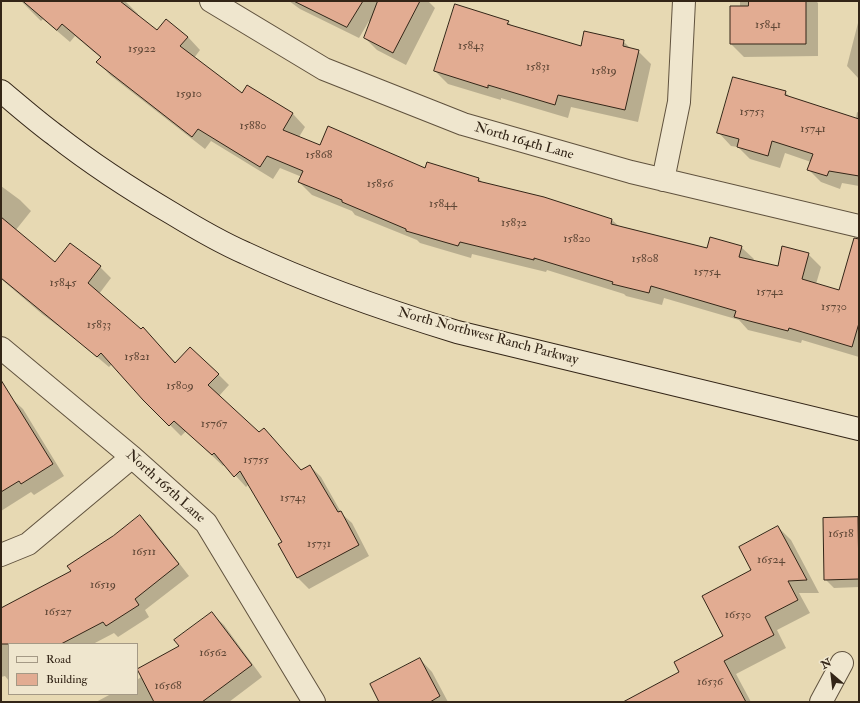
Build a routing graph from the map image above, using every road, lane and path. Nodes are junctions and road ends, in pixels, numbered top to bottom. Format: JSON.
{"nodes":[{"id":1,"x":212,"y":1,"type":"edge"},
{"id":2,"x":684,"y":1,"type":"edge"},
{"id":3,"x":1,"y":91,"type":"edge"},
{"id":4,"x":663,"y":180,"type":"junction"},
{"id":5,"x":859,"y":226,"type":"edge"},
{"id":6,"x":1,"y":348,"type":"edge"},
{"id":7,"x":859,"y":429,"type":"edge"},
{"id":8,"x":132,"y":457,"type":"junction"},
{"id":9,"x":1,"y":555,"type":"edge"},
{"id":10,"x":842,"y":663,"type":"dead end"},
{"id":11,"x":305,"y":698,"type":"edge"},
{"id":12,"x":821,"y":702,"type":"edge"}],
"edges":[{"from":1,"to":4,"type":"street","name":"North 164th Lane"},
{"from":2,"to":4,"type":"street"},
{"from":3,"to":7,"type":"street","name":"North Northwest Ranch Parkway"},
{"from":4,"to":5,"type":"street","name":"North 164th Lane"},
{"from":6,"to":8,"type":"street","name":"North 165th Lane"},
{"from":8,"to":9,"type":"street"},
{"from":8,"to":11,"type":"street","name":"North 165th Lane"},
{"from":10,"to":12,"type":"street"}]}
